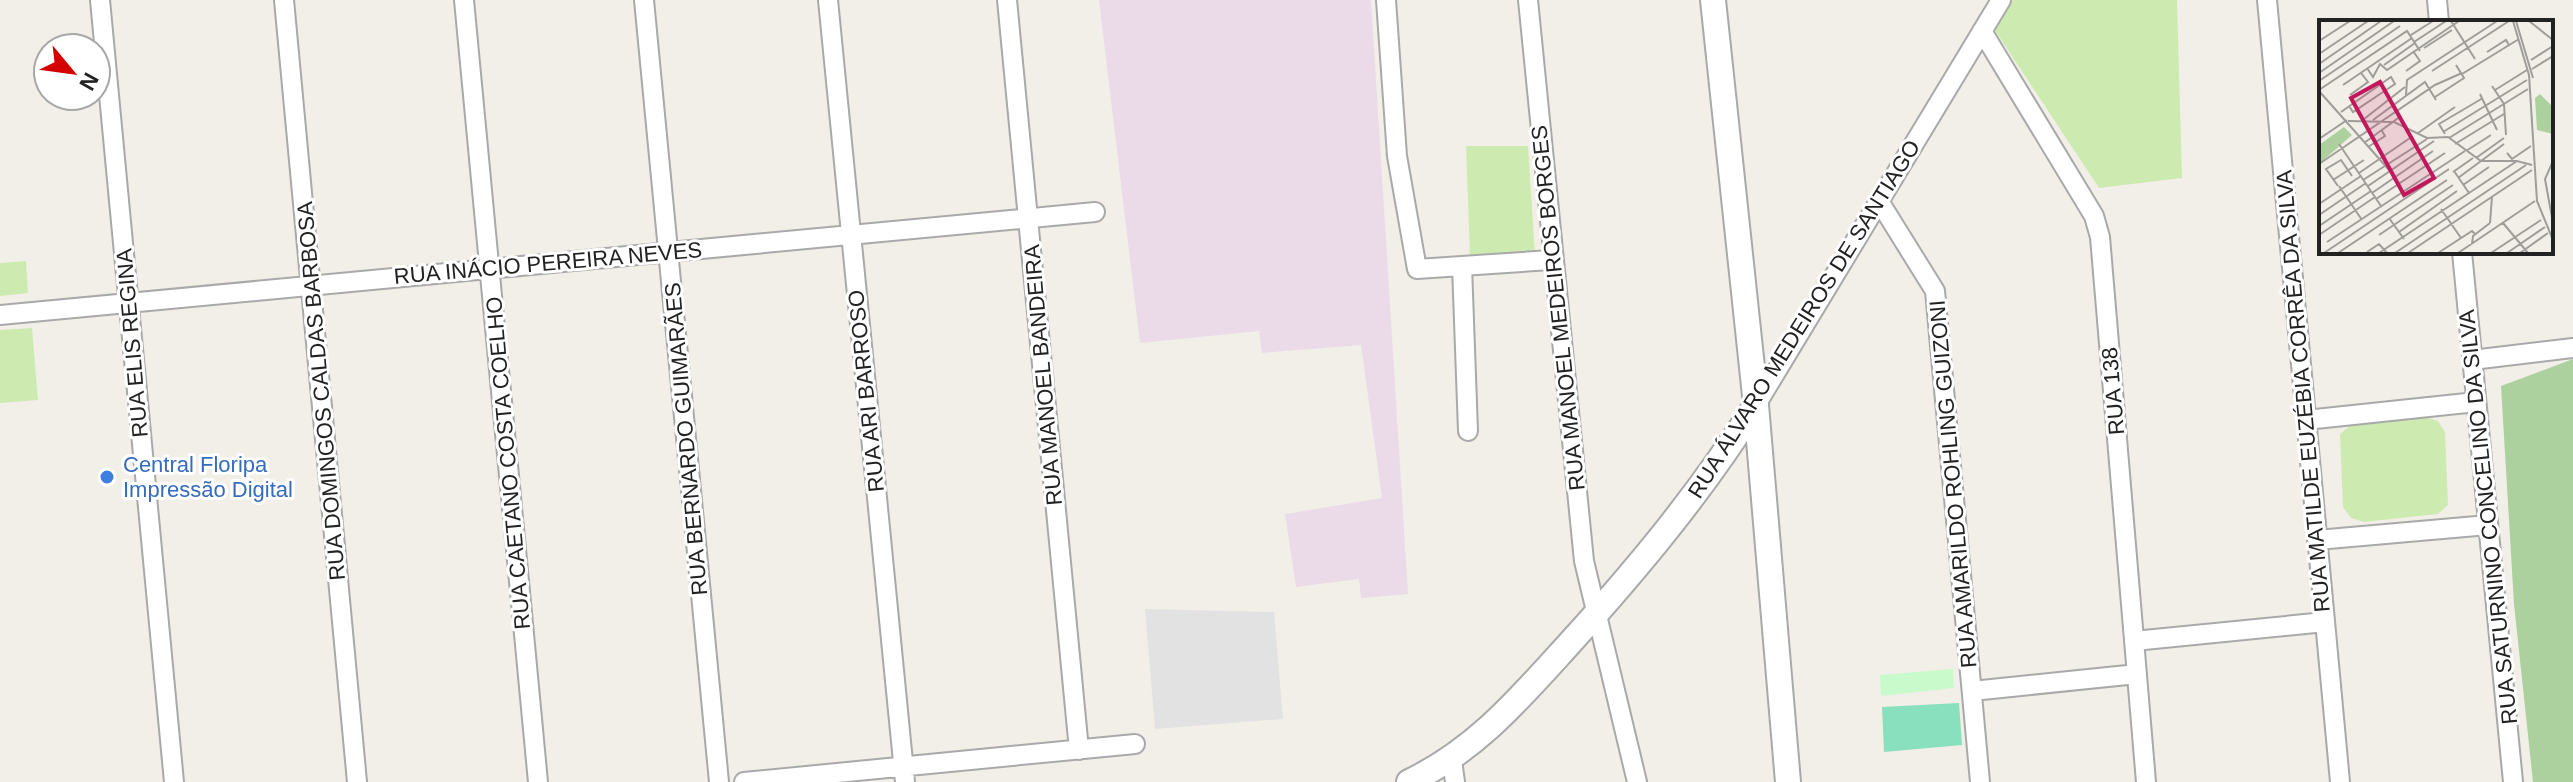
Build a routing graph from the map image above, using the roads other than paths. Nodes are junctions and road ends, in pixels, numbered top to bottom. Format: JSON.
{"nodes":[{"id":1,"x":100,"y":0,"type":"edge"},
{"id":2,"x":284,"y":0,"type":"edge"},
{"id":3,"x":464,"y":0,"type":"edge"},
{"id":4,"x":644,"y":0,"type":"edge"},
{"id":5,"x":828,"y":0,"type":"edge"},
{"id":6,"x":1007,"y":0,"type":"edge"},
{"id":7,"x":1386,"y":0,"type":"edge"},
{"id":8,"x":1528,"y":0,"type":"edge"},
{"id":9,"x":1713,"y":0,"type":"edge"},
{"id":10,"x":2001,"y":0,"type":"edge"},
{"id":11,"x":2267,"y":0,"type":"edge"},
{"id":12,"x":2437,"y":0,"type":"edge"},
{"id":13,"x":2439,"y":20,"type":"edge"},
{"id":14,"x":1982,"y":31,"type":"junction"},
{"id":15,"x":1879,"y":201,"type":"junction"},
{"id":16,"x":1095,"y":212,"type":"dead end"},
{"id":17,"x":1028,"y":218,"type":"junction"},
{"id":18,"x":850,"y":235,"type":"junction"},
{"id":19,"x":668,"y":252,"type":"junction"},
{"id":20,"x":2462,"y":254,"type":"edge"},
{"id":21,"x":1551,"y":260,"type":"junction"},
{"id":22,"x":1462,"y":266,"type":"junction"},
{"id":23,"x":490,"y":269,"type":"junction"},
{"id":24,"x":312,"y":285,"type":"junction"},
{"id":25,"x":129,"y":303,"type":"junction"},
{"id":26,"x":0,"y":315,"type":"edge"},
{"id":27,"x":2573,"y":348,"type":"edge"},
{"id":28,"x":2472,"y":360,"type":"junction"},
{"id":29,"x":2476,"y":402,"type":"junction"},
{"id":30,"x":1756,"y":405,"type":"junction"},
{"id":31,"x":2306,"y":420,"type":"junction"},
{"id":32,"x":1468,"y":431,"type":"dead end"},
{"id":33,"x":2488,"y":525,"type":"junction"},
{"id":34,"x":2317,"y":540,"type":"junction"},
{"id":35,"x":1595,"y":616,"type":"junction"},
{"id":36,"x":2325,"y":622,"type":"junction"},
{"id":37,"x":2134,"y":641,"type":"junction"},
{"id":38,"x":2137,"y":674,"type":"junction"},
{"id":39,"x":1972,"y":691,"type":"junction"},
{"id":40,"x":1135,"y":744,"type":"dead end"},
{"id":41,"x":1079,"y":750,"type":"junction"},
{"id":42,"x":1453,"y":771,"type":"edge"},
{"id":43,"x":904,"y":774,"type":"edge"},
{"id":44,"x":174,"y":782,"type":"edge"},
{"id":45,"x":357,"y":782,"type":"edge"},
{"id":46,"x":538,"y":782,"type":"edge"},
{"id":47,"x":719,"y":782,"type":"edge"},
{"id":48,"x":744,"y":782,"type":"edge"},
{"id":49,"x":1409,"y":782,"type":"edge"},
{"id":50,"x":1637,"y":782,"type":"edge"},
{"id":51,"x":1788,"y":782,"type":"edge"},
{"id":52,"x":1980,"y":782,"type":"edge"},
{"id":53,"x":2146,"y":782,"type":"edge"},
{"id":54,"x":2340,"y":782,"type":"edge"},
{"id":55,"x":2513,"y":782,"type":"edge"}],
"edges":[{"from":1,"to":25,"type":"street","name":"RUA ELIS REGINA"},
{"from":2,"to":24,"type":"street","name":"RUA DOMINGOS CALDAS BARBOSA"},
{"from":3,"to":23,"type":"street","name":"RUA CAETANO COSTA COELHO"},
{"from":4,"to":19,"type":"street","name":"RUA BERNARDO GUIMARÃES"},
{"from":5,"to":18,"type":"street","name":"RUA ARI BARROSO"},
{"from":6,"to":17,"type":"street","name":"RUA MANOEL BANDEIRA"},
{"from":7,"to":22,"type":"street"},
{"from":8,"to":21,"type":"street","name":"RUA MANOEL MEDEIROS BORGES"},
{"from":9,"to":30,"type":"street"},
{"from":10,"to":14,"type":"street","name":"RUA ÁLVARO MEDEIROS DE SANTIAGO"},
{"from":11,"to":31,"type":"street","name":"RUA MATILDE EUZÉBIA CORRÊA DA SILVA"},
{"from":12,"to":13,"type":"street"},
{"from":14,"to":15,"type":"street","name":"RUA ÁLVARO MEDEIROS DE SANTIAGO"},
{"from":14,"to":37,"type":"street","name":"RUA 138"},
{"from":15,"to":30,"type":"street","name":"RUA ÁLVARO MEDEIROS DE SANTIAGO"},
{"from":15,"to":39,"type":"street","name":"RUA AMARILDO ROHLING GUIZONI"},
{"from":16,"to":17,"type":"street","name":"RUA INÁCIO PEREIRA NEVES"},
{"from":17,"to":18,"type":"street","name":"RUA INÁCIO PEREIRA NEVES"},
{"from":17,"to":41,"type":"street","name":"RUA MANOEL BANDEIRA"},
{"from":18,"to":19,"type":"street","name":"RUA INÁCIO PEREIRA NEVES"},
{"from":18,"to":43,"type":"street","name":"RUA ARI BARROSO"},
{"from":19,"to":23,"type":"street","name":"RUA INÁCIO PEREIRA NEVES"},
{"from":19,"to":47,"type":"street","name":"RUA BERNARDO GUIMARÃES"},
{"from":20,"to":28,"type":"street","name":"RUA SATURNINO CONCELINO DA SILVA"},
{"from":21,"to":22,"type":"street"},
{"from":21,"to":35,"type":"street","name":"RUA MANOEL MEDEIROS BORGES"},
{"from":22,"to":32,"type":"street"},
{"from":23,"to":24,"type":"street","name":"RUA INÁCIO PEREIRA NEVES"},
{"from":23,"to":46,"type":"street","name":"RUA CAETANO COSTA COELHO"},
{"from":24,"to":25,"type":"street","name":"RUA INÁCIO PEREIRA NEVES"},
{"from":24,"to":45,"type":"street","name":"RUA DOMINGOS CALDAS BARBOSA"},
{"from":25,"to":26,"type":"street","name":"RUA INÁCIO PEREIRA NEVES"},
{"from":25,"to":44,"type":"street","name":"RUA ELIS REGINA"},
{"from":27,"to":28,"type":"street"},
{"from":28,"to":29,"type":"street","name":"RUA SATURNINO CONCELINO DA SILVA"},
{"from":29,"to":31,"type":"street"},
{"from":29,"to":33,"type":"street","name":"RUA SATURNINO CONCELINO DA SILVA"},
{"from":30,"to":35,"type":"street","name":"RUA ÁLVARO MEDEIROS DE SANTIAGO"},
{"from":30,"to":51,"type":"street"},
{"from":31,"to":34,"type":"street","name":"RUA MATILDE EUZÉBIA CORRÊA DA SILVA"},
{"from":33,"to":34,"type":"street"},
{"from":33,"to":55,"type":"street","name":"RUA SATURNINO CONCELINO DA SILVA"},
{"from":34,"to":36,"type":"street","name":"RUA MATILDE EUZÉBIA CORRÊA DA SILVA"},
{"from":35,"to":42,"type":"street","name":"RUA ÁLVARO MEDEIROS DE SANTIAGO"},
{"from":35,"to":50,"type":"street","name":"RUA MANOEL MEDEIROS BORGES"},
{"from":36,"to":37,"type":"street"},
{"from":36,"to":54,"type":"street","name":"RUA MATILDE EUZÉBIA CORRÊA DA SILVA"},
{"from":37,"to":38,"type":"street","name":"RUA 138"},
{"from":38,"to":39,"type":"street"},
{"from":38,"to":53,"type":"street","name":"RUA 138"},
{"from":39,"to":52,"type":"street","name":"RUA AMARILDO ROHLING GUIZONI"},
{"from":40,"to":41,"type":"street"},
{"from":41,"to":43,"type":"street"},
{"from":42,"to":49,"type":"street","name":"RUA ÁLVARO MEDEIROS DE SANTIAGO"},
{"from":43,"to":48,"type":"street"}]}
